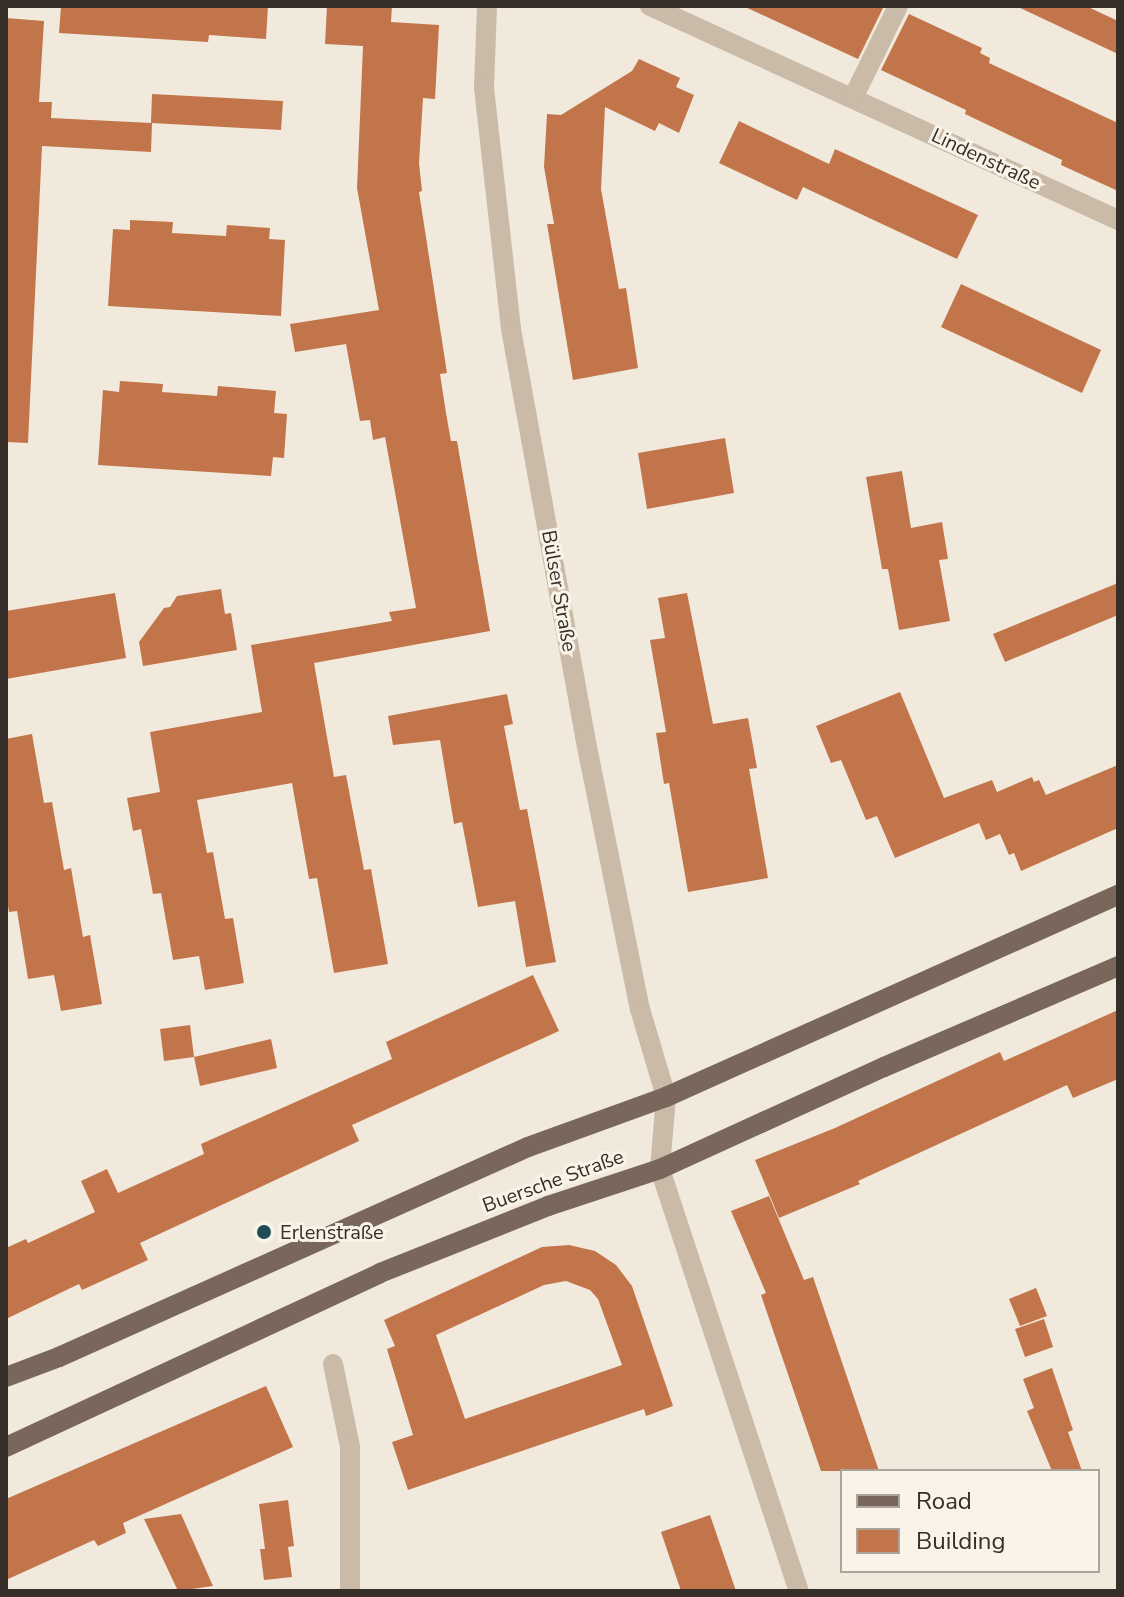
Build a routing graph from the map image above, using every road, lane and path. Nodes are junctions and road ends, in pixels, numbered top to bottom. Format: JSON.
{"nodes":[{"id":1,"x":487,"y":6,"type":"edge"},
{"id":2,"x":650,"y":6,"type":"edge"},
{"id":3,"x":898,"y":6,"type":"edge"},
{"id":4,"x":853,"y":98,"type":"junction"},
{"id":5,"x":1118,"y":220,"type":"edge"},
{"id":6,"x":1118,"y":895,"type":"edge"},
{"id":7,"x":1118,"y":966,"type":"edge"},
{"id":8,"x":666,"y":1097,"type":"junction"},
{"id":9,"x":660,"y":1169,"type":"junction"},
{"id":10,"x":333,"y":1364,"type":"dead end"},
{"id":11,"x":6,"y":1377,"type":"edge"},
{"id":12,"x":6,"y":1447,"type":"edge"},
{"id":13,"x":350,"y":1591,"type":"edge"},
{"id":14,"x":799,"y":1591,"type":"edge"}],
"edges":[{"from":1,"to":8,"type":"street","name":"Bülser Straße"},
{"from":2,"to":4,"type":"street","name":"Lindenstraße"},
{"from":3,"to":4,"type":"street"},
{"from":4,"to":5,"type":"street","name":"Lindenstraße"},
{"from":6,"to":8,"type":"main road","name":"Buersche Straße"},
{"from":7,"to":9,"type":"main road","name":"Buersche Straße"},
{"from":8,"to":9,"type":"street","name":"Bülser Straße"},
{"from":8,"to":11,"type":"main road","name":"Buersche Straße"},
{"from":9,"to":12,"type":"main road","name":"Buersche Straße"},
{"from":9,"to":14,"type":"street"},
{"from":10,"to":13,"type":"street"}]}
